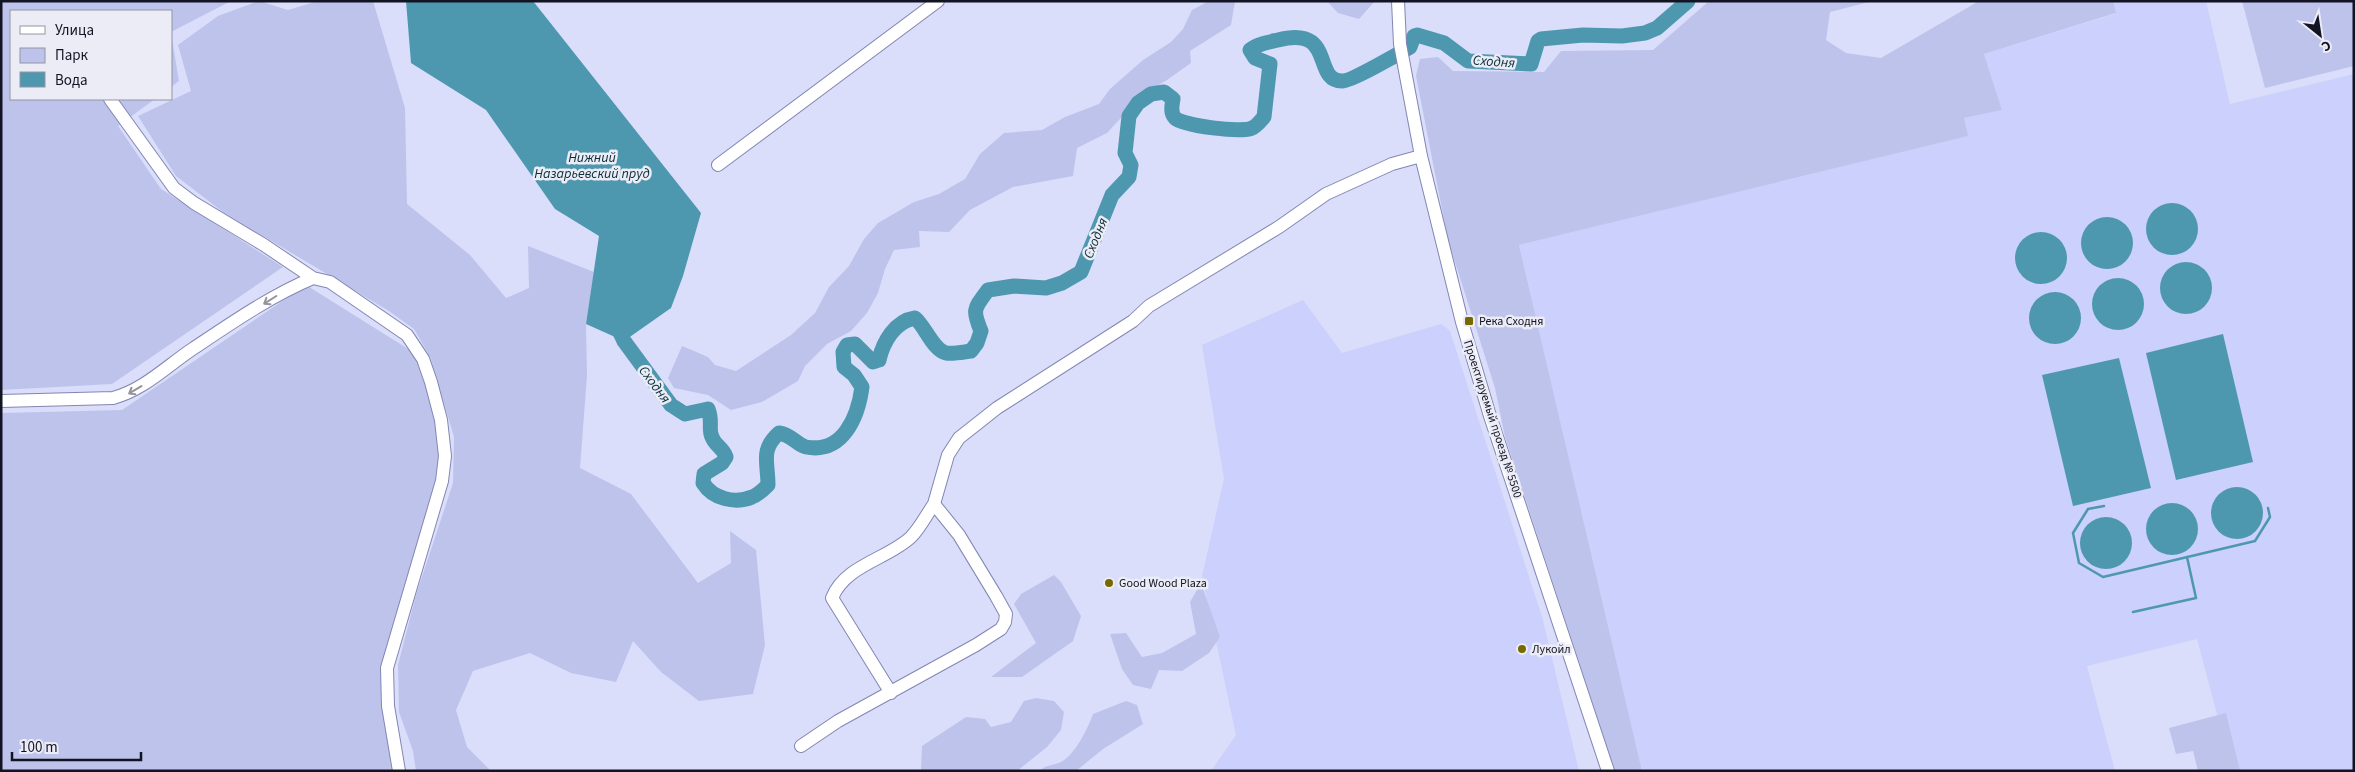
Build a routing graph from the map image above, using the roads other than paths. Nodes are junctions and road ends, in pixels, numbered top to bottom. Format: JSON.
{"nodes":[{"id":1,"x":938,"y":1,"type":"edge"},
{"id":2,"x":1398,"y":1,"type":"edge"},
{"id":3,"x":111,"y":100,"type":"edge"},
{"id":4,"x":1421,"y":156,"type":"junction"},
{"id":5,"x":718,"y":165,"type":"dead end"},
{"id":6,"x":313,"y":278,"type":"junction"},
{"id":7,"x":1,"y":401,"type":"edge"},
{"id":8,"x":934,"y":504,"type":"junction"},
{"id":9,"x":891,"y":693,"type":"junction"},
{"id":10,"x":802,"y":746,"type":"dead end"},
{"id":11,"x":399,"y":771,"type":"edge"},
{"id":12,"x":1608,"y":771,"type":"edge"}],
"edges":[{"from":1,"to":5,"type":"street"},
{"from":2,"to":4,"type":"street","name":"Проектируемый проезд № 5500"},
{"from":3,"to":6,"type":"street"},
{"from":4,"to":8,"type":"street"},
{"from":4,"to":12,"type":"street","name":"Проектируемый проезд № 5500"},
{"from":6,"to":7,"type":"street","one_way":true},
{"from":6,"to":11,"type":"street"},
{"from":8,"to":9,"type":"street"},
{"from":8,"to":9,"type":"street"},
{"from":9,"to":10,"type":"street"}]}
